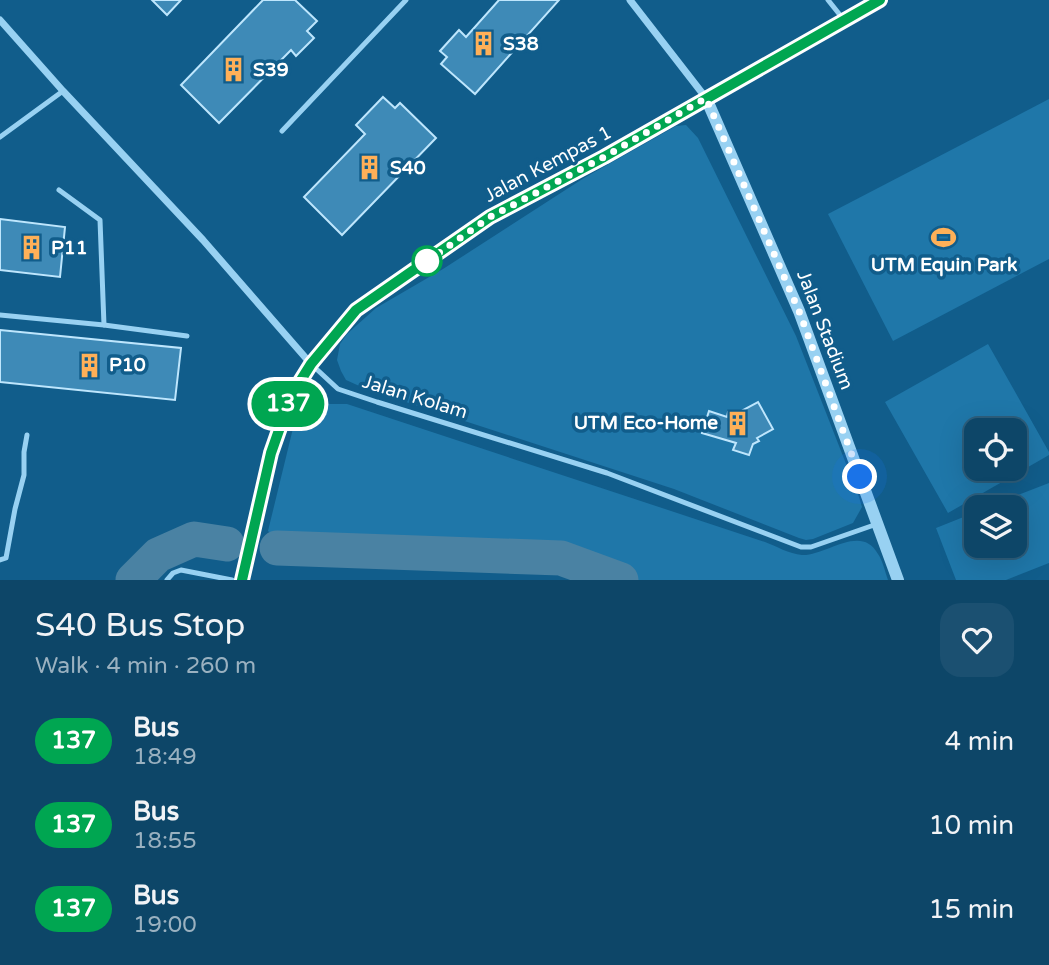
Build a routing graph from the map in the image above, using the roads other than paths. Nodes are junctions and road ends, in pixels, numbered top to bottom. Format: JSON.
{"nodes":[{"id":1,"x":406,"y":0,"type":"edge"},
{"id":2,"x":630,"y":0,"type":"edge"},
{"id":3,"x":828,"y":0,"type":"edge"},
{"id":4,"x":880,"y":0,"type":"edge"},
{"id":5,"x":0,"y":20,"type":"edge"},
{"id":6,"x":844,"y":20,"type":"junction"},
{"id":7,"x":63,"y":91,"type":"junction"},
{"id":8,"x":706,"y":98,"type":"junction"},
{"id":9,"x":282,"y":131,"type":"dead end"},
{"id":10,"x":1,"y":136,"type":"edge"},
{"id":11,"x":59,"y":190,"type":"dead end"},
{"id":12,"x":0,"y":315,"type":"edge"},
{"id":13,"x":104,"y":325,"type":"junction"},
{"id":14,"x":187,"y":336,"type":"dead end"},
{"id":15,"x":311,"y":364,"type":"junction"},
{"id":16,"x":27,"y":435,"type":"dead end"},
{"id":17,"x":877,"y":524,"type":"junction"},
{"id":18,"x":0,"y":560,"type":"edge"},
{"id":19,"x":208,"y":578,"type":"edge"},
{"id":20,"x":167,"y":580,"type":"edge"},
{"id":21,"x":232,"y":580,"type":"edge"},
{"id":22,"x":242,"y":580,"type":"edge"},
{"id":23,"x":898,"y":580,"type":"edge"}],
"edges":[{"from":1,"to":9,"type":"lane"},
{"from":2,"to":8,"type":"street"},
{"from":3,"to":6,"type":"lane"},
{"from":4,"to":6,"type":"street","name":"Jalan Kempas 1"},
{"from":5,"to":7,"type":"street","name":"Jalan Kolam"},
{"from":6,"to":8,"type":"street","name":"Jalan Kempas 1"},
{"from":7,"to":10,"type":"lane"},
{"from":7,"to":15,"type":"street","name":"Jalan Kolam"},
{"from":8,"to":15,"type":"street","name":"Jalan Kempas 1"},
{"from":8,"to":17,"type":"street","name":"Jalan Stadium"},
{"from":11,"to":13,"type":"lane"},
{"from":12,"to":13,"type":"lane"},
{"from":13,"to":14,"type":"lane"},
{"from":15,"to":17,"type":"lane","name":"Jalan Kolam"},
{"from":15,"to":22,"type":"street","name":"Jalan Kempas 1"},
{"from":16,"to":18,"type":"lane"},
{"from":17,"to":23,"type":"street","name":"Jalan Stadium"},
{"from":19,"to":20,"type":"lane"},
{"from":19,"to":21,"type":"lane"}]}
